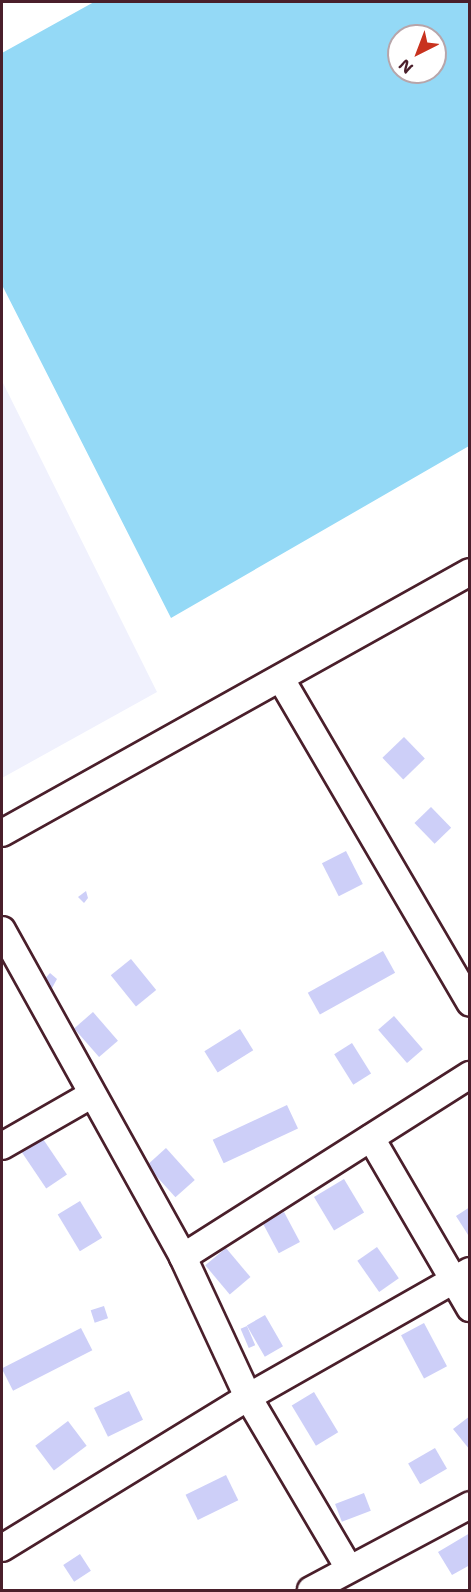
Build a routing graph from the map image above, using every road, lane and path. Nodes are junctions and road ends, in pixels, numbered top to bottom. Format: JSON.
{"nodes":[{"id":1,"x":470,"y":572,"type":"edge"},
{"id":2,"x":281,"y":679,"type":"junction"},
{"id":3,"x":2,"y":833,"type":"edge"},
{"id":4,"x":2,"y":930,"type":"edge"},
{"id":5,"x":470,"y":1004,"type":"edge"},
{"id":6,"x":470,"y":1075,"type":"edge"},
{"id":7,"x":91,"y":1095,"type":"junction"},
{"id":8,"x":371,"y":1138,"type":"junction"},
{"id":9,"x":2,"y":1146,"type":"edge"},
{"id":10,"x":183,"y":1257,"type":"junction"},
{"id":11,"x":461,"y":1275,"type":"edge"},
{"id":12,"x":470,"y":1308,"type":"edge"},
{"id":13,"x":248,"y":1398,"type":"junction"},
{"id":14,"x":470,"y":1505,"type":"edge"},
{"id":15,"x":2,"y":1548,"type":"edge"},
{"id":16,"x":348,"y":1568,"type":"junction"},
{"id":17,"x":311,"y":1590,"type":"edge"}],
"edges":[{"from":1,"to":2,"type":"street"},
{"from":2,"to":3,"type":"street"},
{"from":2,"to":5,"type":"street"},
{"from":4,"to":7,"type":"street"},
{"from":6,"to":8,"type":"street"},
{"from":7,"to":9,"type":"street"},
{"from":7,"to":10,"type":"street"},
{"from":8,"to":10,"type":"street"},
{"from":8,"to":11,"type":"street"},
{"from":10,"to":13,"type":"street"},
{"from":11,"to":12,"type":"street"},
{"from":11,"to":13,"type":"street"},
{"from":13,"to":15,"type":"street"},
{"from":13,"to":16,"type":"street"},
{"from":14,"to":16,"type":"street"},
{"from":16,"to":17,"type":"street"}]}
